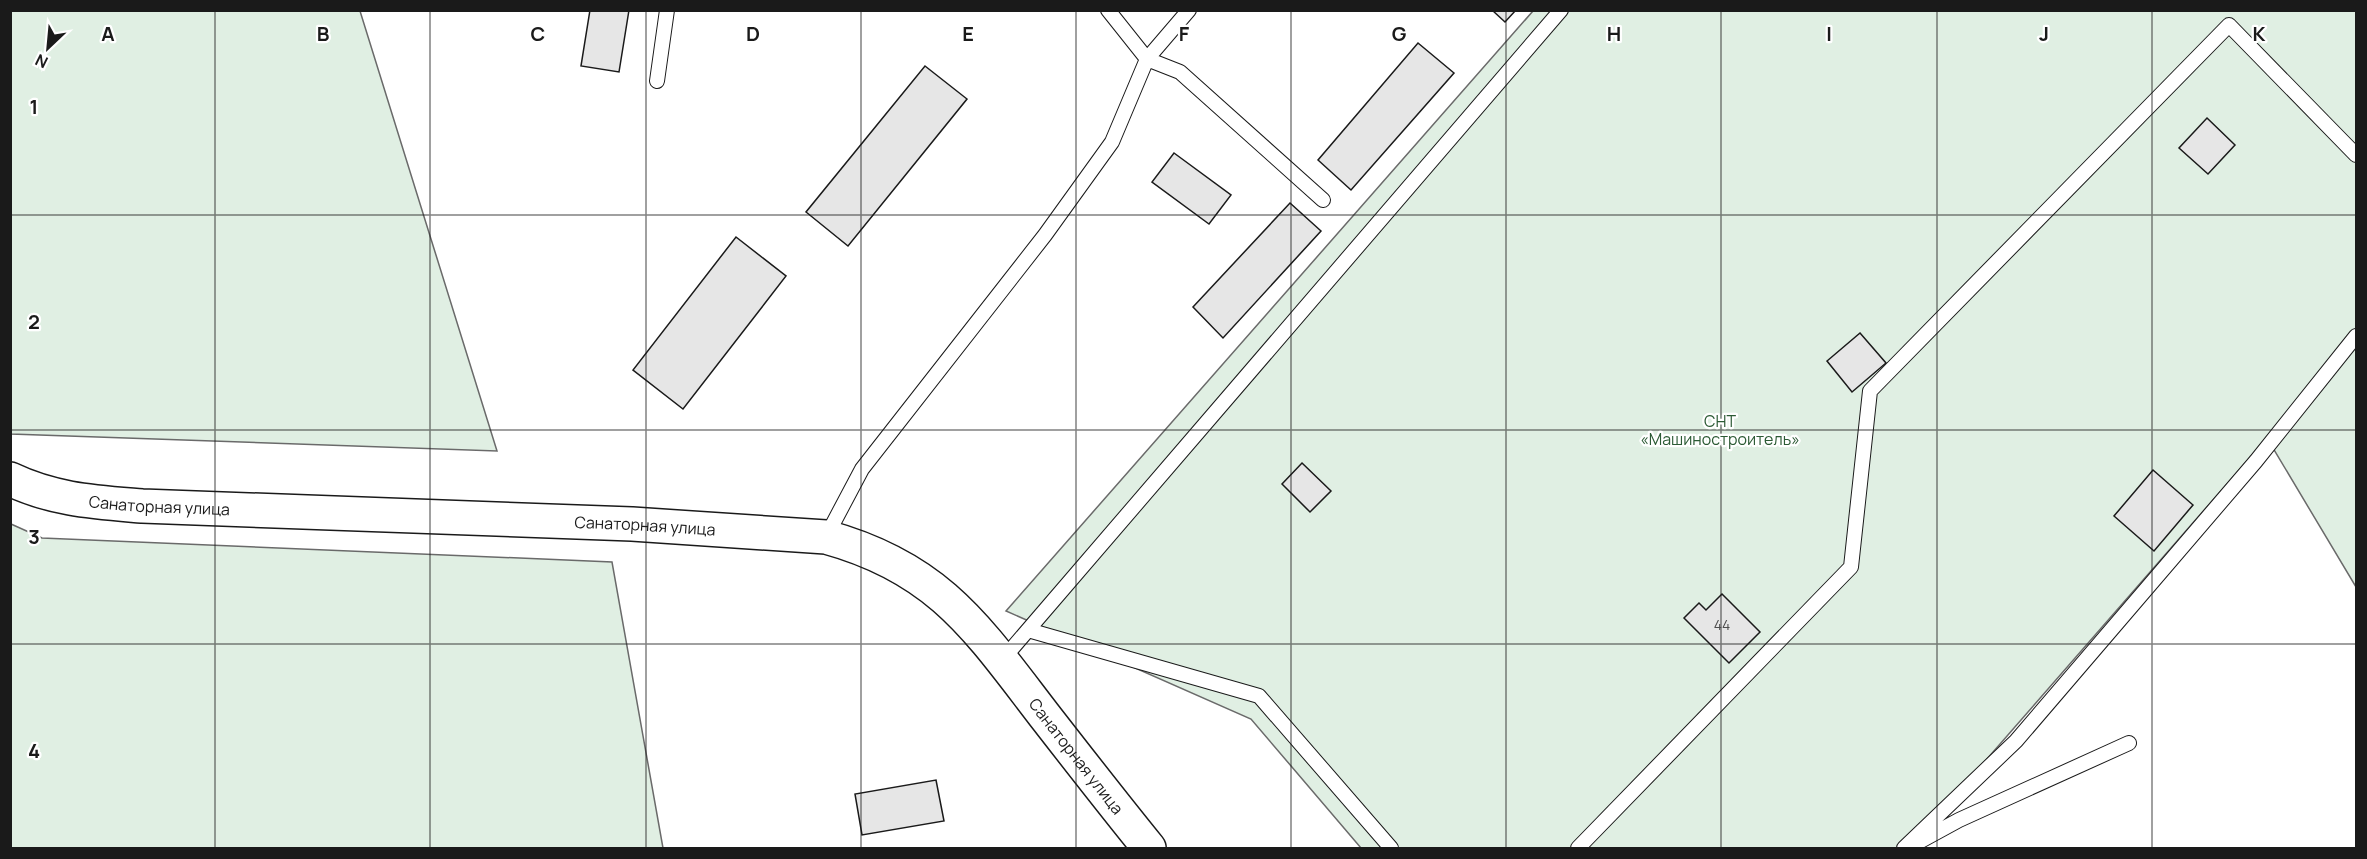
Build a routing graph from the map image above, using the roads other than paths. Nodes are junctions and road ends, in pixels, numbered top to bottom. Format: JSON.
{"nodes":[{"id":1,"x":667,"y":10,"type":"edge"},
{"id":2,"x":1108,"y":10,"type":"edge"},
{"id":3,"x":1189,"y":10,"type":"edge"},
{"id":4,"x":1561,"y":10,"type":"edge"},
{"id":5,"x":1147,"y":59,"type":"junction"},
{"id":6,"x":657,"y":81,"type":"dead end"},
{"id":7,"x":2356,"y":155,"type":"edge"},
{"id":8,"x":1323,"y":200,"type":"dead end"},
{"id":9,"x":2356,"y":336,"type":"edge"},
{"id":10,"x":10,"y":479,"type":"edge"},
{"id":11,"x":826,"y":537,"type":"junction"},
{"id":12,"x":1028,"y":630,"type":"junction"},
{"id":13,"x":1003,"y":659,"type":"junction"},
{"id":14,"x":2129,"y":743,"type":"dead end"},
{"id":15,"x":1149,"y":849,"type":"edge"},
{"id":16,"x":1391,"y":849,"type":"edge"},
{"id":17,"x":1578,"y":849,"type":"edge"},
{"id":18,"x":1904,"y":849,"type":"edge"},
{"id":19,"x":1908,"y":849,"type":"edge"}],
"edges":[{"from":1,"to":6,"type":"lane"},
{"from":2,"to":5,"type":"lane"},
{"from":3,"to":5,"type":"lane"},
{"from":4,"to":12,"type":"lane"},
{"from":5,"to":8,"type":"lane"},
{"from":5,"to":11,"type":"lane"},
{"from":7,"to":17,"type":"lane"},
{"from":9,"to":18,"type":"lane"},
{"from":10,"to":11,"type":"street","name":"Санаторная улица"},
{"from":11,"to":13,"type":"street","name":"Санаторная улица"},
{"from":12,"to":13,"type":"lane"},
{"from":12,"to":16,"type":"lane"},
{"from":13,"to":15,"type":"street","name":"Санаторная улица"},
{"from":14,"to":19,"type":"lane"}]}
